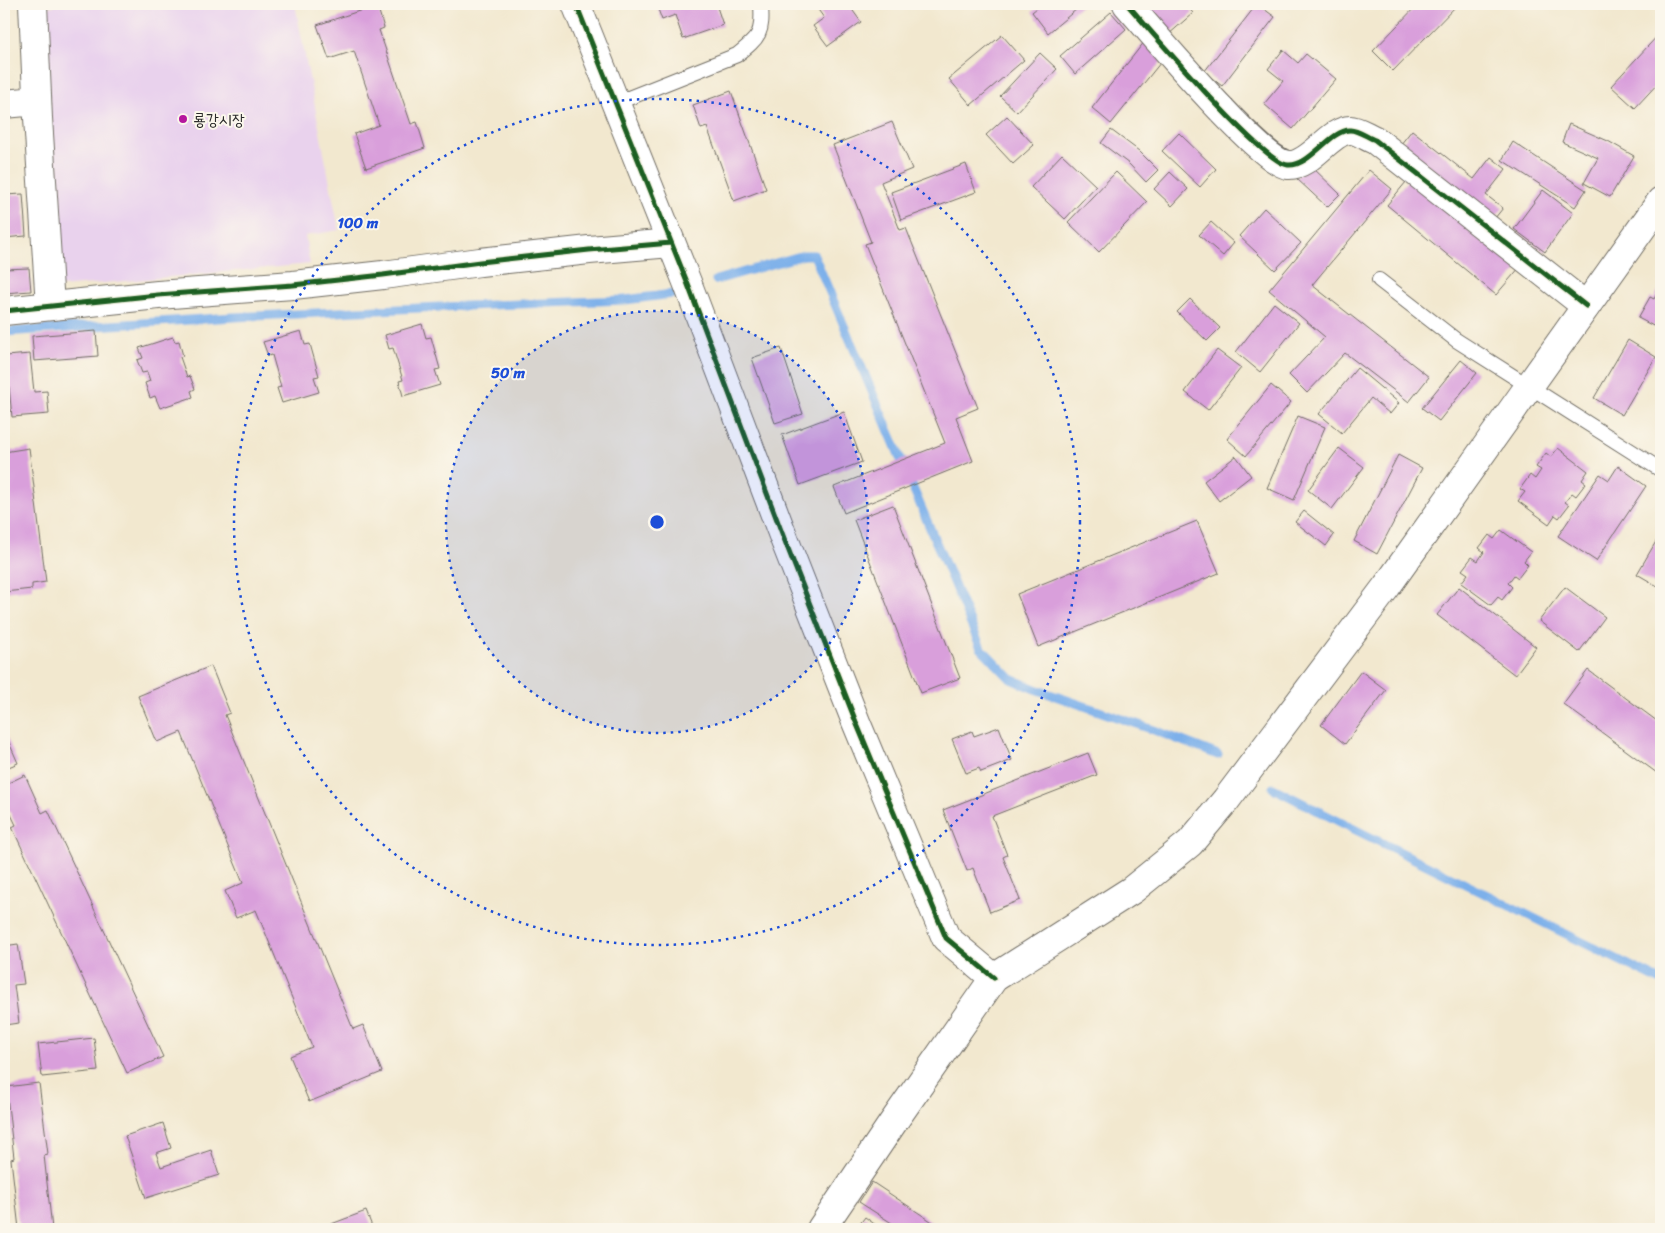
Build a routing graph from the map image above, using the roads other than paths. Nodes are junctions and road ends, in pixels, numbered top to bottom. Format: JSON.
{"nodes":[{"id":1,"x":33,"y":4,"type":"edge"},
{"id":2,"x":576,"y":4,"type":"edge"},
{"id":3,"x":761,"y":4,"type":"edge"},
{"id":4,"x":1126,"y":4,"type":"edge"},
{"id":5,"x":37,"y":101,"type":"junction"},
{"id":6,"x":616,"y":103,"type":"junction"},
{"id":7,"x":4,"y":104,"type":"edge"},
{"id":8,"x":1661,"y":201,"type":"edge"},
{"id":9,"x":672,"y":243,"type":"junction"},
{"id":10,"x":1379,"y":280,"type":"dead end"},
{"id":11,"x":50,"y":306,"type":"junction"},
{"id":12,"x":1586,"y":306,"type":"junction"},
{"id":13,"x":4,"y":311,"type":"edge"},
{"id":14,"x":1529,"y":385,"type":"junction"},
{"id":15,"x":1661,"y":470,"type":"edge"},
{"id":16,"x":994,"y":978,"type":"junction"},
{"id":17,"x":821,"y":1229,"type":"edge"}],
"edges":[{"from":1,"to":5,"type":"street"},
{"from":2,"to":6,"type":"street"},
{"from":3,"to":6,"type":"lane"},
{"from":4,"to":12,"type":"street"},
{"from":5,"to":7,"type":"street"},
{"from":5,"to":11,"type":"street"},
{"from":6,"to":9,"type":"street"},
{"from":8,"to":12,"type":"street"},
{"from":9,"to":11,"type":"street"},
{"from":9,"to":16,"type":"street"},
{"from":10,"to":14,"type":"lane"},
{"from":11,"to":13,"type":"street"},
{"from":12,"to":14,"type":"street"},
{"from":14,"to":15,"type":"lane"},
{"from":14,"to":16,"type":"street"},
{"from":16,"to":17,"type":"street"}]}
